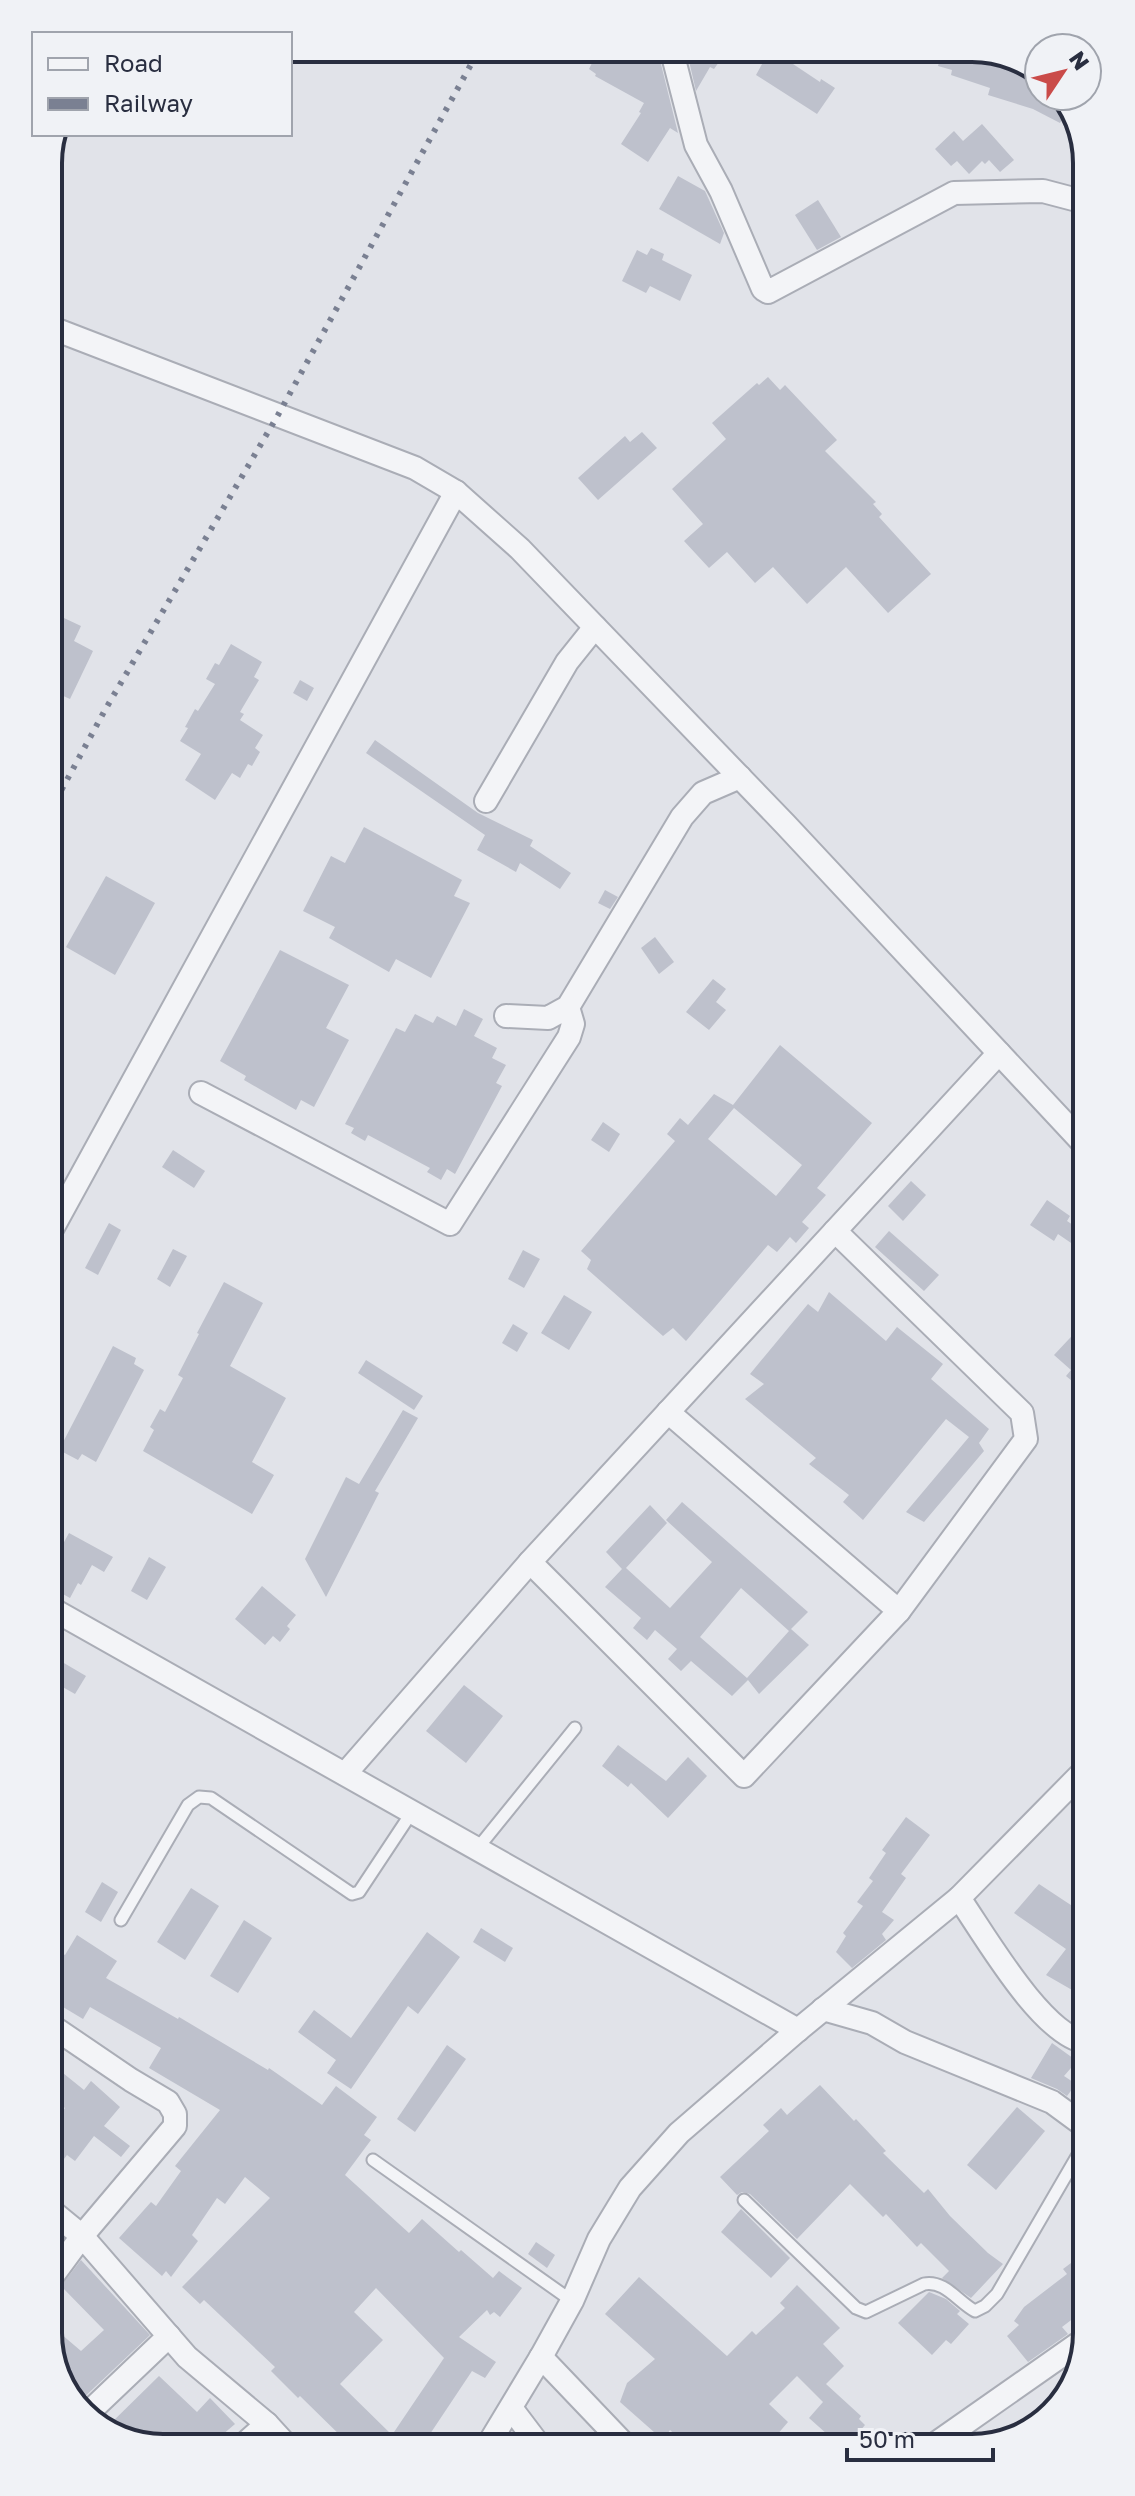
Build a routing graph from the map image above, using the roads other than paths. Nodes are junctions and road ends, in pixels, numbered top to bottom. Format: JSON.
{"nodes":[{"id":1,"x":675,"y":62,"type":"edge"},
{"id":2,"x":1073,"y":199,"type":"edge"},
{"id":3,"x":62,"y":332,"type":"edge"},
{"id":4,"x":456,"y":492,"type":"junction"},
{"id":5,"x":595,"y":627,"type":"junction"},
{"id":6,"x":740,"y":777,"type":"junction"},
{"id":7,"x":486,"y":801,"type":"dead end"},
{"id":8,"x":568,"y":1007,"type":"junction"},
{"id":9,"x":506,"y":1016,"type":"dead end"},
{"id":10,"x":999,"y":1053,"type":"junction"},
{"id":11,"x":201,"y":1093,"type":"dead end"},
{"id":12,"x":1073,"y":1132,"type":"edge"},
{"id":13,"x":62,"y":1211,"type":"edge"},
{"id":14,"x":835,"y":1231,"type":"junction"},
{"id":15,"x":668,"y":1412,"type":"junction"},
{"id":16,"x":530,"y":1562,"type":"junction"},
{"id":17,"x":899,"y":1611,"type":"junction"},
{"id":18,"x":62,"y":1615,"type":"edge"},
{"id":19,"x":575,"y":1728,"type":"dead end"},
{"id":20,"x":345,"y":1774,"type":"junction"},
{"id":21,"x":1073,"y":1782,"type":"edge"},
{"id":22,"x":412,"y":1812,"type":"junction"},
{"id":23,"x":477,"y":1849,"type":"junction"},
{"id":24,"x":959,"y":1898,"type":"junction"},
{"id":25,"x":121,"y":1920,"type":"dead end"},
{"id":26,"x":823,"y":2009,"type":"junction"},
{"id":27,"x":798,"y":2030,"type":"junction"},
{"id":28,"x":62,"y":2033,"type":"edge"},
{"id":29,"x":1073,"y":2037,"type":"edge"},
{"id":30,"x":1073,"y":2119,"type":"edge"},
{"id":31,"x":1073,"y":2151,"type":"edge"},
{"id":32,"x":373,"y":2160,"type":"dead end"},
{"id":33,"x":744,"y":2200,"type":"dead end"},
{"id":34,"x":62,"y":2220,"type":"edge"},
{"id":35,"x":82,"y":2236,"type":"junction"},
{"id":36,"x":62,"y":2263,"type":"edge"},
{"id":37,"x":572,"y":2301,"type":"junction"},
{"id":38,"x":169,"y":2336,"type":"junction"},
{"id":39,"x":1072,"y":2348,"type":"edge"},
{"id":40,"x":541,"y":2357,"type":"junction"},
{"id":41,"x":95,"y":2407,"type":"edge"},
{"id":42,"x":511,"y":2408,"type":"junction"},
{"id":43,"x":267,"y":2424,"type":"junction"},
{"id":44,"x":256,"y":2434,"type":"edge"},
{"id":45,"x":276,"y":2434,"type":"edge"},
{"id":46,"x":495,"y":2434,"type":"edge"},
{"id":47,"x":531,"y":2434,"type":"edge"},
{"id":48,"x":614,"y":2434,"type":"edge"},
{"id":49,"x":949,"y":2434,"type":"edge"}],
"edges":[{"from":1,"to":2,"type":"street"},
{"from":3,"to":4,"type":"street"},
{"from":4,"to":5,"type":"street"},
{"from":4,"to":13,"type":"street"},
{"from":5,"to":6,"type":"street"},
{"from":5,"to":7,"type":"street"},
{"from":6,"to":8,"type":"street"},
{"from":6,"to":10,"type":"street"},
{"from":8,"to":9,"type":"street"},
{"from":8,"to":11,"type":"street"},
{"from":10,"to":12,"type":"street"},
{"from":10,"to":14,"type":"street"},
{"from":14,"to":15,"type":"street"},
{"from":14,"to":17,"type":"street"},
{"from":15,"to":16,"type":"street"},
{"from":15,"to":17,"type":"street"},
{"from":16,"to":17,"type":"street"},
{"from":16,"to":20,"type":"street"},
{"from":18,"to":20,"type":"street"},
{"from":19,"to":23,"type":"lane"},
{"from":20,"to":22,"type":"street"},
{"from":21,"to":24,"type":"street"},
{"from":22,"to":23,"type":"street"},
{"from":22,"to":25,"type":"lane"},
{"from":23,"to":27,"type":"street"},
{"from":24,"to":26,"type":"street"},
{"from":24,"to":29,"type":"street"},
{"from":26,"to":27,"type":"street"},
{"from":26,"to":30,"type":"street"},
{"from":27,"to":37,"type":"street"},
{"from":28,"to":35,"type":"street"},
{"from":31,"to":33,"type":"lane"},
{"from":32,"to":37,"type":"lane"},
{"from":34,"to":35,"type":"street"},
{"from":35,"to":36,"type":"street"},
{"from":35,"to":38,"type":"street"},
{"from":37,"to":40,"type":"street"},
{"from":38,"to":41,"type":"street"},
{"from":38,"to":43,"type":"street"},
{"from":39,"to":49,"type":"street"},
{"from":40,"to":42,"type":"street"},
{"from":40,"to":48,"type":"street"},
{"from":42,"to":46,"type":"street"},
{"from":42,"to":47,"type":"street"},
{"from":43,"to":44,"type":"street"},
{"from":43,"to":45,"type":"street"}]}
